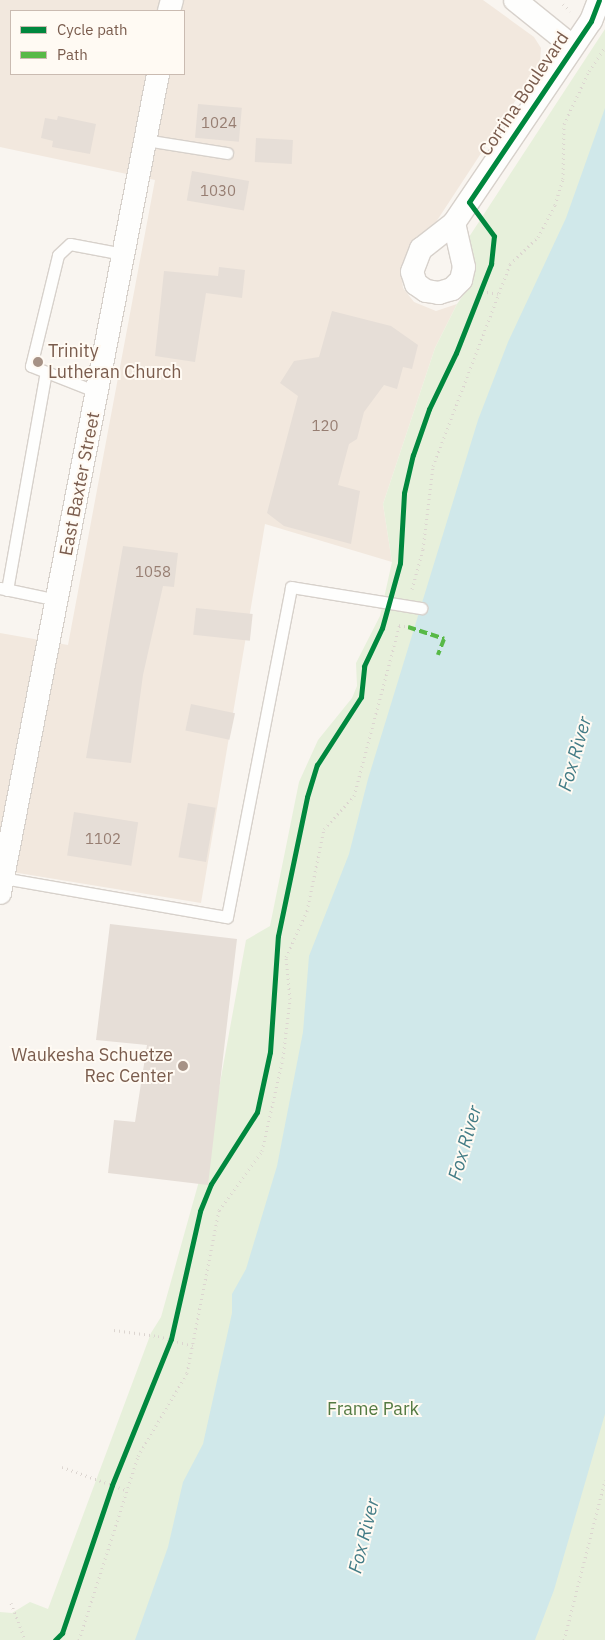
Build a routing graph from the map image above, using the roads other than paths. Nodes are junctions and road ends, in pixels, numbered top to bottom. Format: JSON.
{"nodes":[{"id":1,"x":515,"y":0,"type":"edge"},
{"id":2,"x":599,"y":0,"type":"edge"},
{"id":3,"x":572,"y":46,"type":"junction"},
{"id":4,"x":158,"y":75,"type":"edge"},
{"id":5,"x":145,"y":140,"type":"junction"},
{"id":6,"x":227,"y":153,"type":"dead end"},
{"id":7,"x":454,"y":223,"type":"dead end"},
{"id":8,"x":123,"y":254,"type":"junction"},
{"id":9,"x":46,"y":372,"type":"junction"},
{"id":10,"x":97,"y":392,"type":"junction"},
{"id":11,"x":4,"y":589,"type":"edge"},
{"id":12,"x":58,"y":600,"type":"junction"},
{"id":13,"x":420,"y":608,"type":"dead end"},
{"id":14,"x":1,"y":885,"type":"edge"}],
"edges":[{"from":1,"to":3,"type":"street"},
{"from":2,"to":3,"type":"street","name":"Corrina Boulevard"},
{"from":3,"to":7,"type":"street","name":"Corrina Boulevard"},
{"from":4,"to":5,"type":"street","name":"East Baxter Street"},
{"from":5,"to":6,"type":"lane"},
{"from":5,"to":8,"type":"street","name":"East Baxter Street"},
{"from":8,"to":9,"type":"lane"},
{"from":8,"to":10,"type":"street","name":"East Baxter Street"},
{"from":9,"to":10,"type":"lane"},
{"from":9,"to":11,"type":"lane"},
{"from":10,"to":12,"type":"street","name":"East Baxter Street"},
{"from":11,"to":12,"type":"lane"},
{"from":12,"to":14,"type":"street","name":"East Baxter Street"},
{"from":13,"to":14,"type":"lane"}]}
